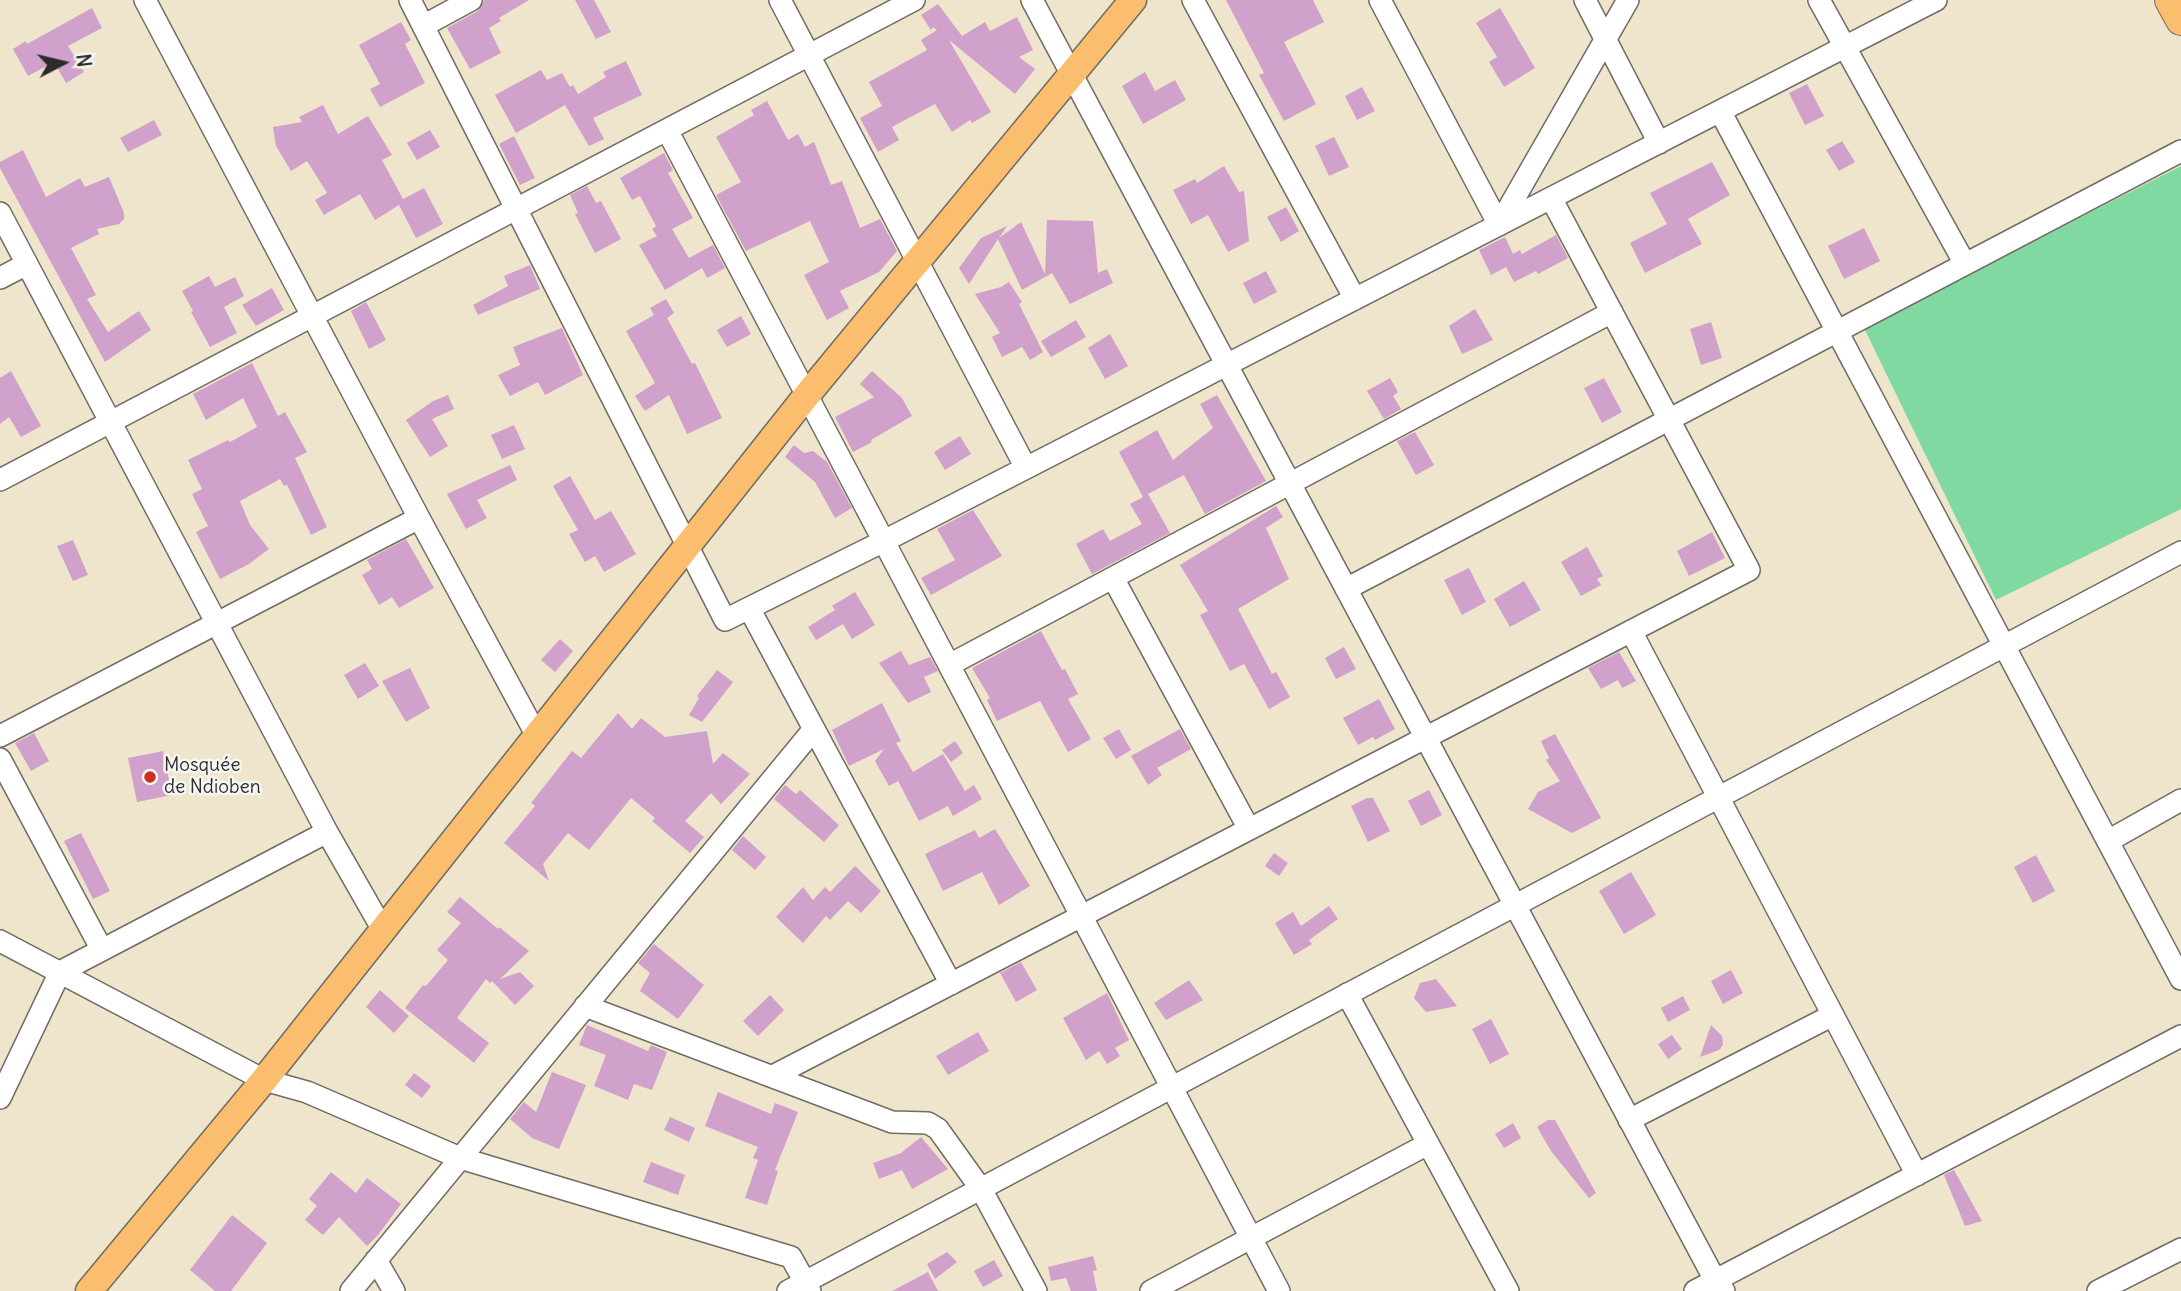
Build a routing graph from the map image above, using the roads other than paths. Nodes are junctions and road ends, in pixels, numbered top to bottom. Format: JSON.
{"nodes":[{"id":1,"x":145,"y":0,"type":"edge"},
{"id":2,"x":410,"y":0,"type":"edge"},
{"id":3,"x":471,"y":0,"type":"edge"},
{"id":4,"x":780,"y":0,"type":"edge"},
{"id":5,"x":914,"y":0,"type":"edge"},
{"id":6,"x":1032,"y":0,"type":"edge"},
{"id":7,"x":1133,"y":0,"type":"edge"},
{"id":8,"x":1193,"y":0,"type":"edge"},
{"id":9,"x":1380,"y":0,"type":"edge"},
{"id":10,"x":1585,"y":0,"type":"edge"},
{"id":11,"x":1628,"y":0,"type":"edge"},
{"id":12,"x":1819,"y":0,"type":"edge"},
{"id":13,"x":1936,"y":0,"type":"edge"},
{"id":14,"x":2170,"y":0,"type":"edge"},
{"id":15,"x":2181,"y":20,"type":"edge"},
{"id":16,"x":423,"y":26,"type":"junction"},
{"id":17,"x":1606,"y":39,"type":"junction"},
{"id":18,"x":1845,"y":47,"type":"junction"},
{"id":19,"x":809,"y":55,"type":"junction"},
{"id":20,"x":1072,"y":75,"type":"junction"},
{"id":21,"x":1720,"y":111,"type":"junction"},
{"id":22,"x":667,"y":130,"type":"junction"},
{"id":23,"x":1658,"y":143,"type":"junction"},
{"id":24,"x":2181,"y":151,"type":"edge"},
{"id":25,"x":1551,"y":198,"type":"junction"},
{"id":26,"x":516,"y":209,"type":"junction"},
{"id":27,"x":0,"y":214,"type":"edge"},
{"id":28,"x":1499,"y":225,"type":"junction"},
{"id":29,"x":918,"y":263,"type":"junction"},
{"id":30,"x":27,"y":264,"type":"junction"},
{"id":31,"x":1965,"y":264,"type":"junction"},
{"id":32,"x":0,"y":278,"type":"edge"},
{"id":33,"x":1355,"y":299,"type":"junction"},
{"id":34,"x":1612,"y":312,"type":"junction"},
{"id":35,"x":312,"y":316,"type":"junction"},
{"id":36,"x":1838,"y":331,"type":"junction"},
{"id":37,"x":1227,"y":365,"type":"junction"},
{"id":38,"x":807,"y":395,"type":"junction"},
{"id":39,"x":1669,"y":420,"type":"junction"},
{"id":40,"x":110,"y":422,"type":"junction"},
{"id":41,"x":1026,"y":468,"type":"junction"},
{"id":42,"x":0,"y":480,"type":"edge"},
{"id":43,"x":1290,"y":484,"type":"junction"},
{"id":44,"x":419,"y":519,"type":"junction"},
{"id":45,"x":884,"y":541,"type":"junction"},
{"id":46,"x":689,"y":545,"type":"junction"},
{"id":47,"x":2181,"y":552,"type":"edge"},
{"id":48,"x":1113,"y":578,"type":"junction"},
{"id":49,"x":1346,"y":589,"type":"junction"},
{"id":50,"x":749,"y":608,"type":"junction"},
{"id":51,"x":217,"y":623,"type":"junction"},
{"id":52,"x":1631,"y":631,"type":"junction"},
{"id":53,"x":2004,"y":646,"type":"junction"},
{"id":54,"x":950,"y":665,"type":"junction"},
{"id":55,"x":814,"y":729,"type":"junction"},
{"id":56,"x":0,"y":736,"type":"edge"},
{"id":57,"x":537,"y":736,"type":"junction"},
{"id":58,"x":1426,"y":738,"type":"junction"},
{"id":59,"x":0,"y":759,"type":"edge"},
{"id":60,"x":1718,"y":797,"type":"junction"},
{"id":61,"x":2181,"y":800,"type":"edge"},
{"id":62,"x":1249,"y":830,"type":"junction"},
{"id":63,"x":327,"y":832,"type":"junction"},
{"id":64,"x":2108,"y":841,"type":"junction"},
{"id":65,"x":1515,"y":905,"type":"junction"},
{"id":66,"x":1082,"y":916,"type":"junction"},
{"id":67,"x":383,"y":930,"type":"junction"},
{"id":68,"x":0,"y":941,"type":"edge"},
{"id":69,"x":102,"y":950,"type":"junction"},
{"id":70,"x":60,"y":972,"type":"junction"},
{"id":71,"x":2181,"y":979,"type":"edge"},
{"id":72,"x":951,"y":984,"type":"junction"},
{"id":73,"x":1347,"y":994,"type":"junction"},
{"id":74,"x":585,"y":1006,"type":"junction"},
{"id":75,"x":1833,"y":1015,"type":"junction"},
{"id":76,"x":2181,"y":1036,"type":"edge"},
{"id":77,"x":773,"y":1076,"type":"junction"},
{"id":78,"x":264,"y":1080,"type":"junction"},
{"id":79,"x":1172,"y":1087,"type":"junction"},
{"id":80,"x":0,"y":1098,"type":"edge"},
{"id":81,"x":1629,"y":1120,"type":"junction"},
{"id":82,"x":1428,"y":1144,"type":"junction"},
{"id":83,"x":460,"y":1158,"type":"junction"},
{"id":84,"x":1917,"y":1175,"type":"junction"},
{"id":85,"x":982,"y":1189,"type":"junction"},
{"id":86,"x":1251,"y":1238,"type":"junction"},
{"id":87,"x":2181,"y":1249,"type":"edge"},
{"id":88,"x":376,"y":1260,"type":"junction"},
{"id":89,"x":1718,"y":1287,"type":"edge"},
{"id":90,"x":801,"y":1288,"type":"edge"},
{"id":91,"x":89,"y":1291,"type":"edge"},
{"id":92,"x":351,"y":1291,"type":"edge"},
{"id":93,"x":394,"y":1291,"type":"edge"},
{"id":94,"x":1036,"y":1291,"type":"edge"},
{"id":95,"x":1151,"y":1291,"type":"edge"},
{"id":96,"x":1279,"y":1291,"type":"edge"},
{"id":97,"x":1508,"y":1291,"type":"edge"},
{"id":98,"x":1695,"y":1291,"type":"edge"},
{"id":99,"x":2098,"y":1291,"type":"edge"}],
"edges":[{"from":1,"to":35,"type":"street"},
{"from":2,"to":16,"type":"street"},
{"from":3,"to":16,"type":"street"},
{"from":4,"to":19,"type":"street"},
{"from":5,"to":19,"type":"street"},
{"from":6,"to":20,"type":"street"},
{"from":7,"to":20,"type":"main road"},
{"from":8,"to":33,"type":"street"},
{"from":9,"to":28,"type":"street"},
{"from":10,"to":17,"type":"street"},
{"from":11,"to":17,"type":"street"},
{"from":12,"to":18,"type":"street"},
{"from":13,"to":18,"type":"street"},
{"from":14,"to":15,"type":"highway"},
{"from":16,"to":26,"type":"street"},
{"from":17,"to":23,"type":"street"},
{"from":17,"to":28,"type":"street"},
{"from":18,"to":21,"type":"street"},
{"from":18,"to":31,"type":"street"},
{"from":19,"to":22,"type":"street"},
{"from":19,"to":29,"type":"street"},
{"from":20,"to":29,"type":"main road"},
{"from":20,"to":37,"type":"street"},
{"from":21,"to":23,"type":"street"},
{"from":21,"to":36,"type":"street"},
{"from":22,"to":26,"type":"street"},
{"from":22,"to":38,"type":"street"},
{"from":23,"to":25,"type":"street"},
{"from":24,"to":31,"type":"street"},
{"from":25,"to":28,"type":"street"},
{"from":25,"to":34,"type":"street"},
{"from":26,"to":35,"type":"street"},
{"from":26,"to":46,"type":"street"},
{"from":27,"to":30,"type":"street"},
{"from":28,"to":33,"type":"street"},
{"from":29,"to":38,"type":"main road"},
{"from":29,"to":41,"type":"street"},
{"from":30,"to":32,"type":"street"},
{"from":30,"to":40,"type":"street"},
{"from":31,"to":36,"type":"street"},
{"from":33,"to":37,"type":"street"},
{"from":34,"to":39,"type":"street"},
{"from":34,"to":43,"type":"street"},
{"from":35,"to":40,"type":"street"},
{"from":35,"to":44,"type":"street"},
{"from":36,"to":39,"type":"street"},
{"from":36,"to":53,"type":"street"},
{"from":37,"to":41,"type":"street"},
{"from":37,"to":43,"type":"street"},
{"from":38,"to":45,"type":"street"},
{"from":38,"to":46,"type":"main road"},
{"from":39,"to":49,"type":"street"},
{"from":39,"to":52,"type":"street"},
{"from":40,"to":42,"type":"street"},
{"from":40,"to":51,"type":"street"},
{"from":41,"to":45,"type":"street"},
{"from":43,"to":48,"type":"street"},
{"from":43,"to":49,"type":"street"},
{"from":44,"to":51,"type":"street"},
{"from":44,"to":57,"type":"street"},
{"from":45,"to":50,"type":"street"},
{"from":45,"to":54,"type":"street"},
{"from":46,"to":50,"type":"street"},
{"from":46,"to":57,"type":"main road"},
{"from":47,"to":53,"type":"street"},
{"from":48,"to":54,"type":"street"},
{"from":48,"to":62,"type":"street"},
{"from":49,"to":58,"type":"street"},
{"from":50,"to":55,"type":"street"},
{"from":51,"to":56,"type":"street"},
{"from":51,"to":63,"type":"street"},
{"from":52,"to":58,"type":"street"},
{"from":52,"to":60,"type":"street"},
{"from":53,"to":60,"type":"street"},
{"from":53,"to":64,"type":"street"},
{"from":54,"to":66,"type":"street"},
{"from":55,"to":72,"type":"street"},
{"from":55,"to":74,"type":"street"},
{"from":57,"to":67,"type":"main road"},
{"from":58,"to":62,"type":"street"},
{"from":58,"to":65,"type":"street"},
{"from":59,"to":69,"type":"street"},
{"from":60,"to":65,"type":"street"},
{"from":60,"to":75,"type":"street"},
{"from":61,"to":64,"type":"street"},
{"from":62,"to":66,"type":"street"},
{"from":63,"to":67,"type":"street"},
{"from":63,"to":69,"type":"street"},
{"from":64,"to":71,"type":"street"},
{"from":65,"to":73,"type":"street"},
{"from":65,"to":81,"type":"street"},
{"from":66,"to":72,"type":"street"},
{"from":66,"to":79,"type":"street"},
{"from":67,"to":78,"type":"main road"},
{"from":68,"to":70,"type":"street"},
{"from":69,"to":70,"type":"street"},
{"from":70,"to":78,"type":"street"},
{"from":70,"to":80,"type":"street"},
{"from":72,"to":77,"type":"street"},
{"from":73,"to":79,"type":"street"},
{"from":73,"to":82,"type":"street"},
{"from":74,"to":77,"type":"street"},
{"from":74,"to":83,"type":"street"},
{"from":75,"to":81,"type":"street"},
{"from":75,"to":84,"type":"street"},
{"from":76,"to":84,"type":"street"},
{"from":77,"to":85,"type":"street"},
{"from":78,"to":83,"type":"street"},
{"from":78,"to":91,"type":"main road"},
{"from":79,"to":85,"type":"street"},
{"from":79,"to":86,"type":"street"},
{"from":81,"to":89,"type":"street"},
{"from":82,"to":86,"type":"street"},
{"from":82,"to":97,"type":"street"},
{"from":83,"to":88,"type":"street"},
{"from":83,"to":90,"type":"street"},
{"from":84,"to":89,"type":"street"},
{"from":85,"to":90,"type":"street"},
{"from":85,"to":94,"type":"street"},
{"from":86,"to":95,"type":"street"},
{"from":86,"to":96,"type":"street"},
{"from":87,"to":99,"type":"street"},
{"from":88,"to":92,"type":"street"},
{"from":88,"to":93,"type":"street"},
{"from":89,"to":98,"type":"street"}]}
